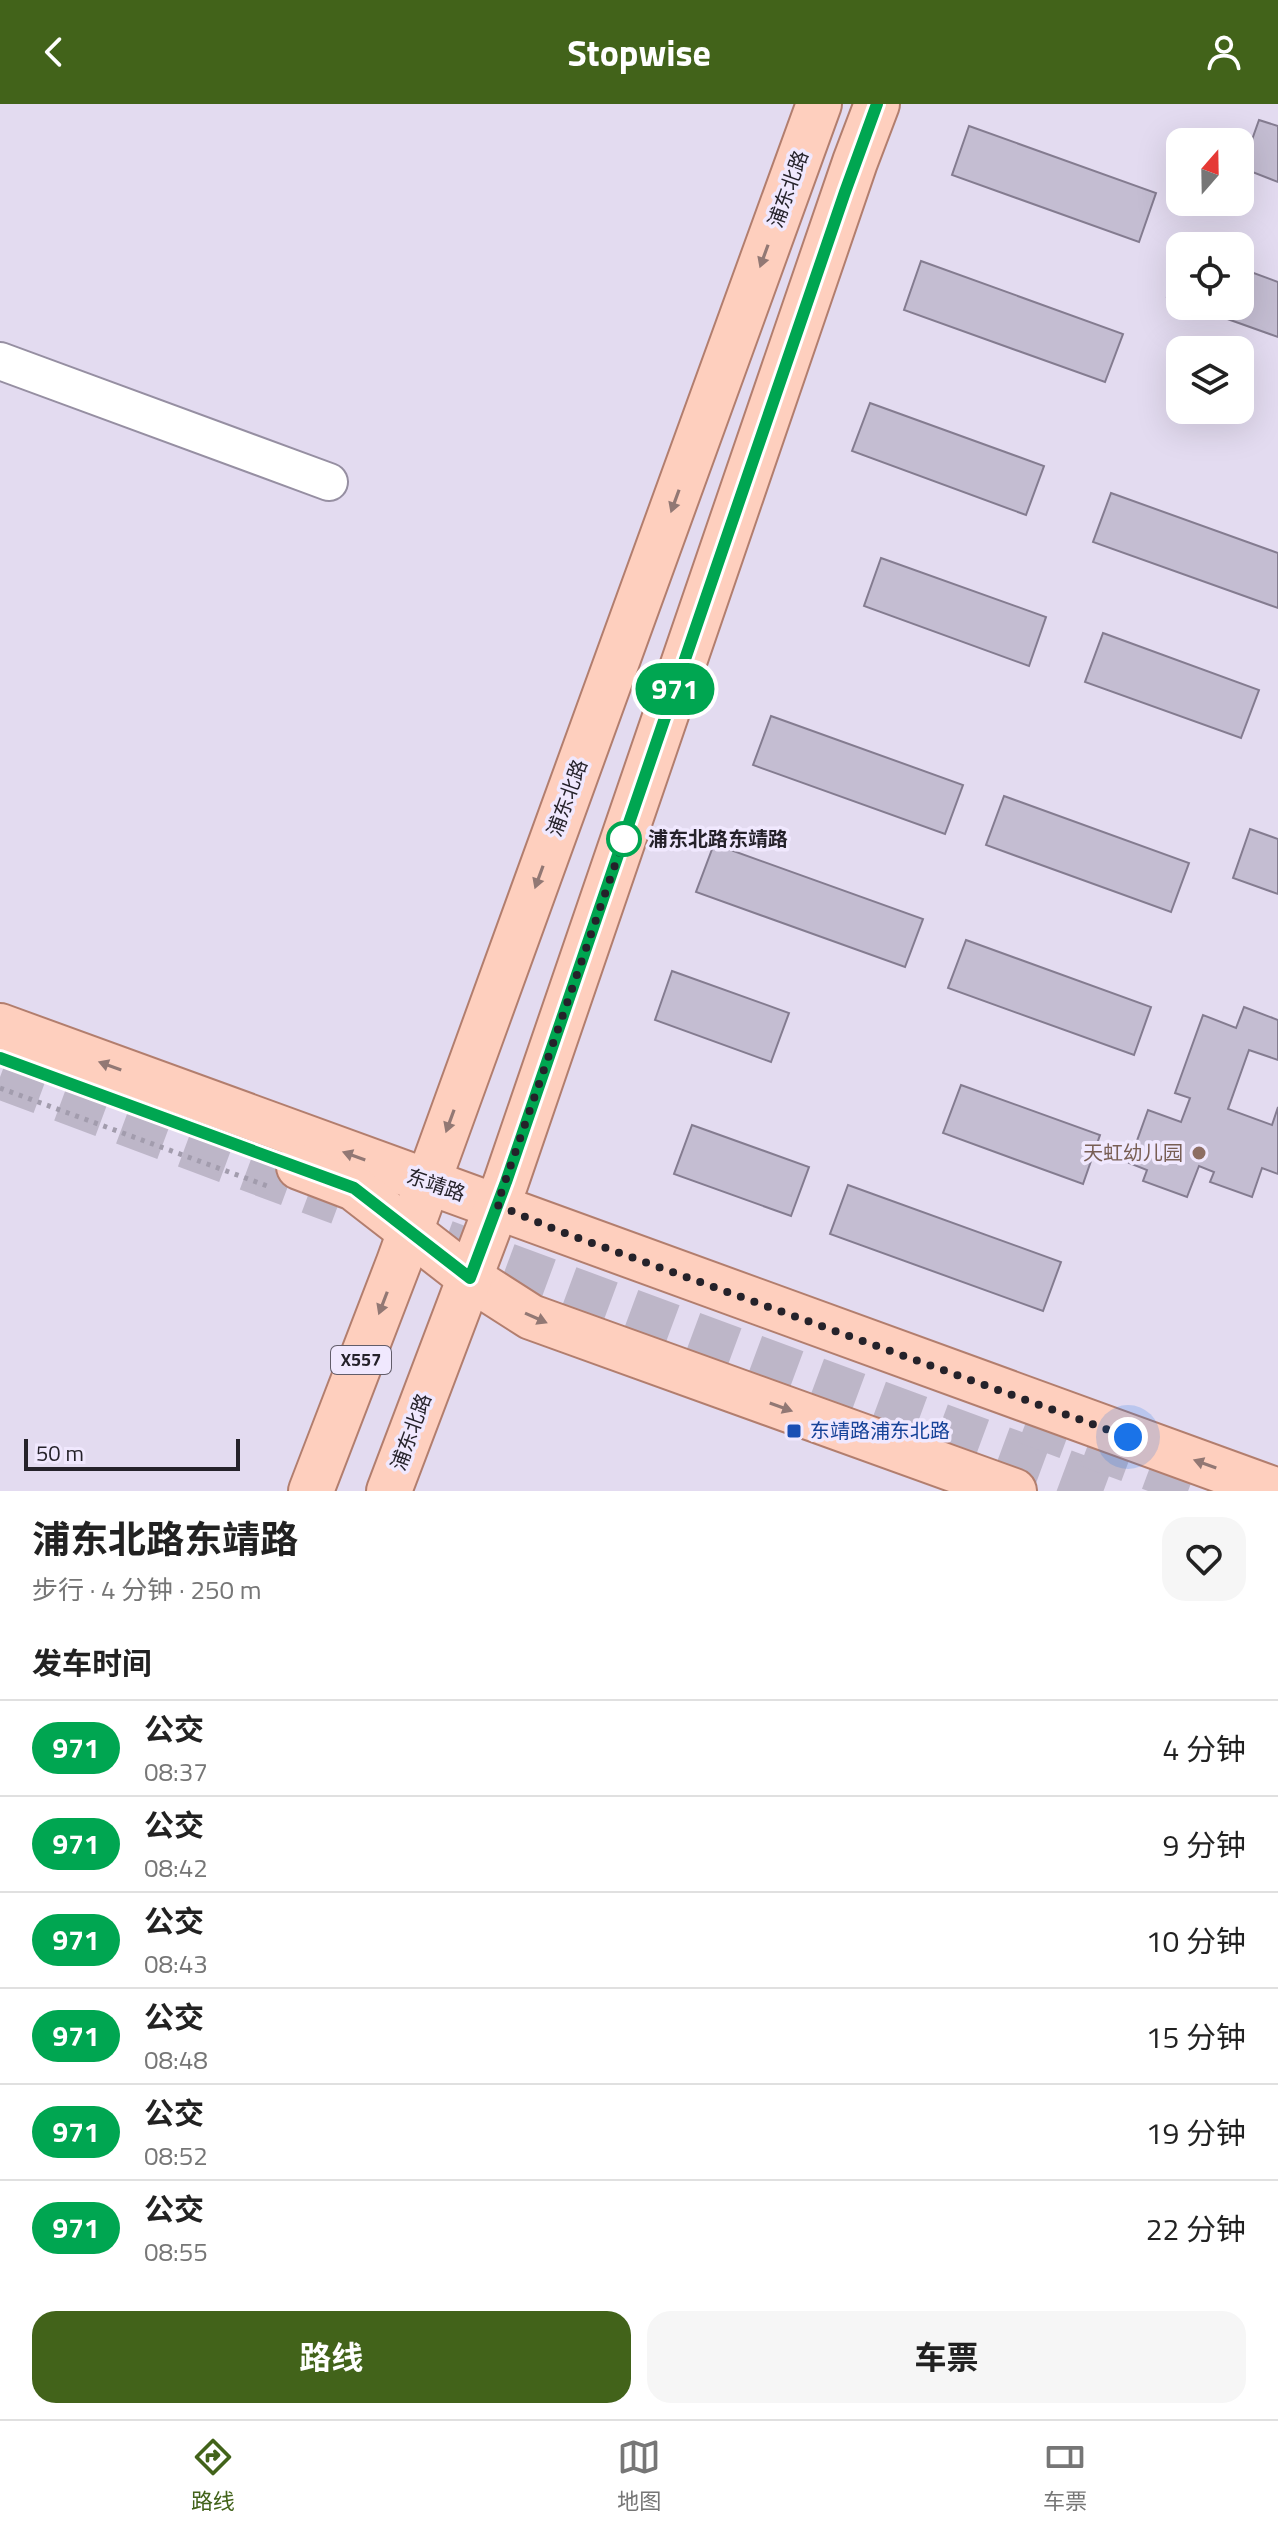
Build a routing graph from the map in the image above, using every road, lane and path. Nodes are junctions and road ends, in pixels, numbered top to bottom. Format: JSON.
{"nodes":[{"id":1,"x":819,"y":104,"type":"edge"},
{"id":2,"x":877,"y":104,"type":"edge"},
{"id":3,"x":0,"y":361,"type":"edge"},
{"id":4,"x":329,"y":482,"type":"dead end"},
{"id":5,"x":0,"y":1026,"type":"edge"},
{"id":6,"x":0,"y":1058,"type":"edge"},
{"id":7,"x":427,"y":1183,"type":"junction"},
{"id":8,"x":497,"y":1205,"type":"junction"},
{"id":9,"x":409,"y":1229,"type":"junction"},
{"id":10,"x":470,"y":1278,"type":"junction"},
{"id":11,"x":311,"y":1491,"type":"edge"},
{"id":12,"x":389,"y":1491,"type":"edge"},
{"id":13,"x":1014,"y":1491,"type":"edge"},
{"id":14,"x":1278,"y":1491,"type":"edge"}],
"edges":[{"from":1,"to":7,"type":"main road","name":"浦东北路","one_way":true},
{"from":2,"to":8,"type":"main road","name":"浦东北路"},
{"from":3,"to":4,"type":"lane"},
{"from":7,"to":5,"type":"main road","name":"东靖路","one_way":true},
{"from":6,"to":9,"type":"main road"},
{"from":7,"to":8,"type":"main road","name":"东靖路"},
{"from":7,"to":9,"type":"main road","name":"浦东北路"},
{"from":8,"to":10,"type":"main road","name":"浦东北路"},
{"from":14,"to":8,"type":"main road","name":"东靖路","one_way":true},
{"from":9,"to":10,"type":"main road"},
{"from":9,"to":11,"type":"main road","name":"浦东北路","number":"X557","one_way":true},
{"from":10,"to":12,"type":"main road","name":"浦东北路"},
{"from":10,"to":13,"type":"main road","one_way":true}]}
